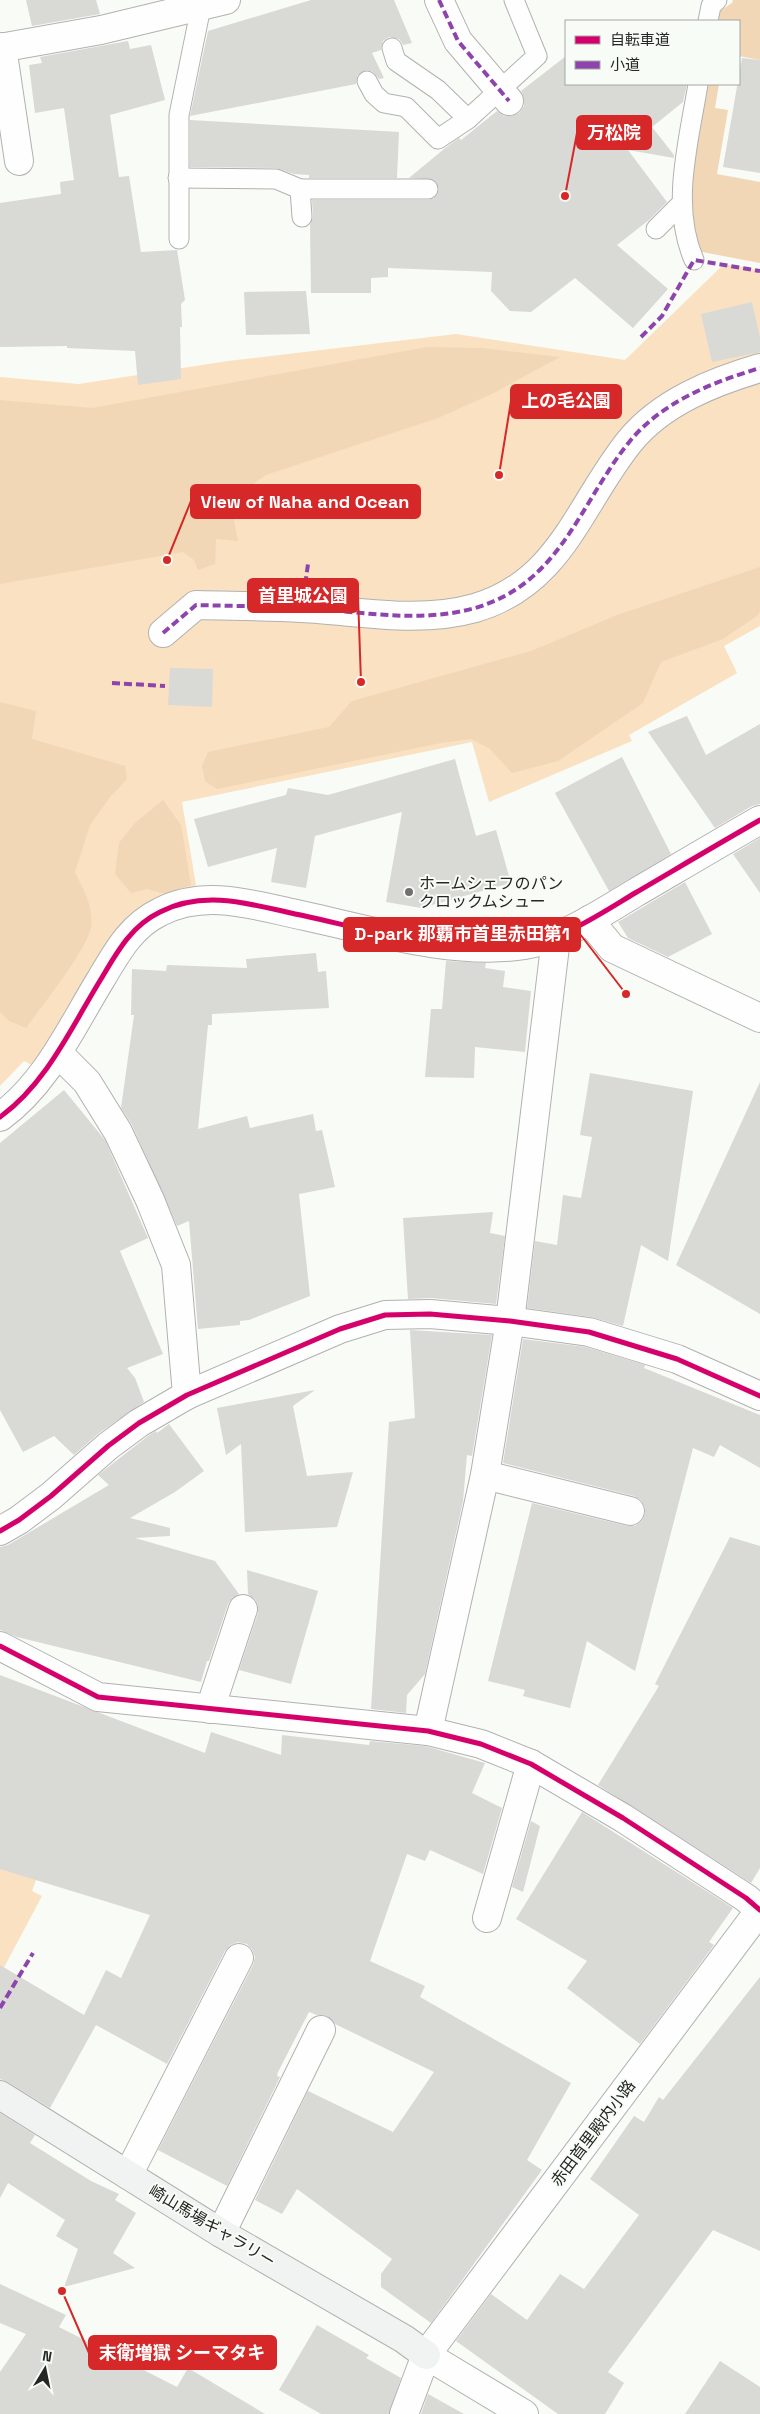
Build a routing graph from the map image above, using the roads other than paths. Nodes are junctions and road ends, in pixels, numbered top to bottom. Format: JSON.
{"nodes":[{"id":1,"x":439,"y":0,"type":"edge"},
{"id":2,"x":514,"y":0,"type":"edge"},
{"id":3,"x":716,"y":0,"type":"edge"},
{"id":4,"x":214,"y":4,"type":"edge"},
{"id":5,"x":708,"y":20,"type":"edge"},
{"id":6,"x":1,"y":48,"type":"edge"},
{"id":7,"x":392,"y":48,"type":"dead end"},
{"id":8,"x":367,"y":82,"type":"dead end"},
{"id":9,"x":698,"y":85,"type":"edge"},
{"id":10,"x":504,"y":96,"type":"junction"},
{"id":11,"x":468,"y":119,"type":"junction"},
{"id":12,"x":19,"y":161,"type":"dead end"},
{"id":13,"x":178,"y":178,"type":"junction"},
{"id":14,"x":300,"y":189,"type":"junction"},
{"id":15,"x":428,"y":189,"type":"dead end"},
{"id":16,"x":682,"y":203,"type":"junction"},
{"id":17,"x":302,"y":217,"type":"dead end"},
{"id":18,"x":656,"y":229,"type":"dead end"},
{"id":19,"x":179,"y":239,"type":"dead end"},
{"id":20,"x":694,"y":260,"type":"dead end"},
{"id":21,"x":760,"y":368,"type":"edge"},
{"id":22,"x":163,"y":633,"type":"dead end"},
{"id":23,"x":760,"y":820,"type":"edge"},
{"id":24,"x":589,"y":920,"type":"junction"},
{"id":25,"x":556,"y":938,"type":"junction"},
{"id":26,"x":760,"y":1018,"type":"edge"},
{"id":27,"x":58,"y":1053,"type":"junction"},
{"id":28,"x":0,"y":1117,"type":"edge"},
{"id":29,"x":510,"y":1321,"type":"junction"},
{"id":30,"x":187,"y":1395,"type":"junction"},
{"id":31,"x":760,"y":1396,"type":"edge"},
{"id":32,"x":485,"y":1475,"type":"junction"},
{"id":33,"x":630,"y":1511,"type":"dead end"},
{"id":34,"x":0,"y":1531,"type":"edge"},
{"id":35,"x":243,"y":1609,"type":"dead end"},
{"id":36,"x":0,"y":1646,"type":"edge"},
{"id":37,"x":210,"y":1709,"type":"junction"},
{"id":38,"x":428,"y":1731,"type":"junction"},
{"id":39,"x":532,"y":1764,"type":"junction"},
{"id":40,"x":760,"y":1910,"type":"edge"},
{"id":41,"x":487,"y":1918,"type":"dead end"},
{"id":42,"x":239,"y":1958,"type":"dead end"},
{"id":43,"x":321,"y":2030,"type":"dead end"},
{"id":44,"x":0,"y":2095,"type":"edge"},
{"id":45,"x":128,"y":2175,"type":"junction"},
{"id":46,"x":221,"y":2233,"type":"junction"},
{"id":47,"x":426,"y":2355,"type":"junction"},
{"id":48,"x":404,"y":2414,"type":"edge"},
{"id":49,"x":524,"y":2414,"type":"edge"}],
"edges":[{"from":1,"to":10,"type":"street"},
{"from":2,"to":10,"type":"lane"},
{"from":3,"to":5,"type":"lane"},
{"from":4,"to":6,"type":"street"},
{"from":4,"to":13,"type":"lane"},
{"from":6,"to":12,"type":"street"},
{"from":7,"to":11,"type":"lane"},
{"from":8,"to":11,"type":"lane"},
{"from":9,"to":16,"type":"lane"},
{"from":10,"to":11,"type":"lane"},
{"from":13,"to":14,"type":"lane"},
{"from":13,"to":19,"type":"lane"},
{"from":14,"to":15,"type":"lane"},
{"from":14,"to":17,"type":"lane"},
{"from":16,"to":18,"type":"lane"},
{"from":16,"to":20,"type":"lane"},
{"from":21,"to":22,"type":"street"},
{"from":23,"to":24,"type":"street"},
{"from":24,"to":25,"type":"street"},
{"from":24,"to":26,"type":"street"},
{"from":25,"to":27,"type":"street"},
{"from":25,"to":29,"type":"street"},
{"from":27,"to":28,"type":"street"},
{"from":27,"to":30,"type":"street"},
{"from":29,"to":30,"type":"street"},
{"from":29,"to":31,"type":"street"},
{"from":29,"to":32,"type":"street"},
{"from":30,"to":34,"type":"street"},
{"from":32,"to":33,"type":"street"},
{"from":32,"to":38,"type":"street"},
{"from":35,"to":37,"type":"street"},
{"from":36,"to":37,"type":"street"},
{"from":37,"to":38,"type":"street"},
{"from":38,"to":39,"type":"street"},
{"from":39,"to":40,"type":"street"},
{"from":39,"to":41,"type":"street"},
{"from":40,"to":47,"type":"street","name":"赤田首里殿内小路"},
{"from":42,"to":45,"type":"street"},
{"from":43,"to":46,"type":"street"},
{"from":44,"to":45,"type":"street","name":"崎山馬場ギャラリー"},
{"from":45,"to":46,"type":"street","name":"崎山馬場ギャラリー"},
{"from":46,"to":47,"type":"street","name":"崎山馬場ギャラリー"},
{"from":47,"to":48,"type":"street","name":"赤田首里殿内小路"},
{"from":47,"to":49,"type":"street"}]}
